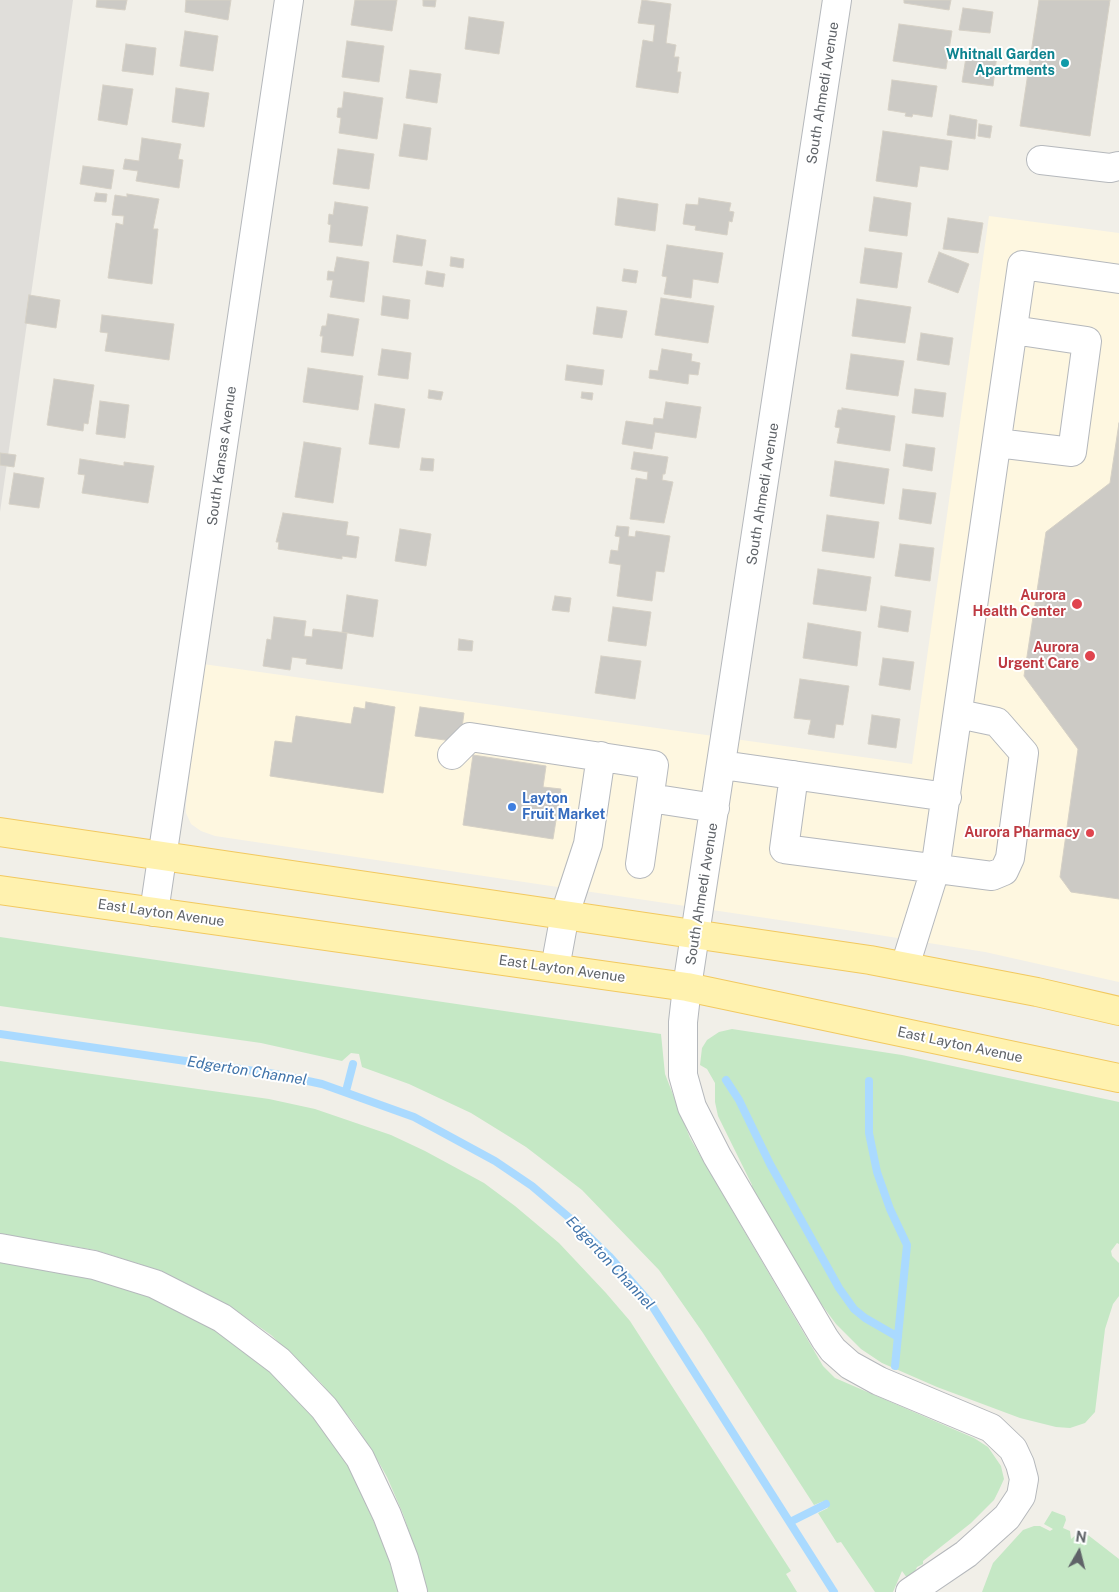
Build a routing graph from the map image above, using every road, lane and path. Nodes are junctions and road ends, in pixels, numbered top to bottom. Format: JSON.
{"nodes":[{"id":1,"x":289,"y":0,"type":"edge"},
{"id":2,"x":837,"y":0,"type":"edge"},
{"id":3,"x":1041,"y":160,"type":"dead end"},
{"id":4,"x":1119,"y":166,"type":"edge"},
{"id":5,"x":1119,"y":279,"type":"edge"},
{"id":6,"x":1013,"y":330,"type":"junction"},
{"id":7,"x":997,"y":443,"type":"junction"},
{"id":8,"x":959,"y":714,"type":"junction"},
{"id":9,"x":452,"y":755,"type":"dead end"},
{"id":10,"x":601,"y":756,"type":"junction"},
{"id":11,"x":722,"y":765,"type":"junction"},
{"id":12,"x":794,"y":775,"type":"junction"},
{"id":13,"x":947,"y":797,"type":"junction"},
{"id":14,"x":650,"y":798,"type":"junction"},
{"id":15,"x":716,"y":808,"type":"junction"},
{"id":16,"x":0,"y":832,"type":"edge"},
{"id":17,"x":162,"y":856,"type":"junction"},
{"id":18,"x":640,"y":864,"type":"dead end"},
{"id":19,"x":935,"y":870,"type":"junction"},
{"id":20,"x":0,"y":890,"type":"edge"},
{"id":21,"x":154,"y":912,"type":"junction"},
{"id":22,"x":565,"y":914,"type":"junction"},
{"id":23,"x":696,"y":933,"type":"junction"},
{"id":24,"x":905,"y":966,"type":"junction"},
{"id":25,"x":555,"y":968,"type":"junction"},
{"id":26,"x":687,"y":987,"type":"junction"},
{"id":27,"x":1119,"y":1012,"type":"edge"},
{"id":28,"x":1119,"y":1078,"type":"edge"},
{"id":29,"x":0,"y":1248,"type":"edge"},
{"id":30,"x":966,"y":1554,"type":"junction"},
{"id":31,"x":413,"y":1592,"type":"edge"},
{"id":32,"x":910,"y":1592,"type":"edge"},
{"id":33,"x":941,"y":1592,"type":"edge"}],
"edges":[{"from":1,"to":17,"type":"street","name":"South Kansas Avenue"},
{"from":2,"to":11,"type":"street","name":"South Ahmedi Avenue"},
{"from":3,"to":4,"type":"street"},
{"from":5,"to":6,"type":"street"},
{"from":6,"to":7,"type":"street"},
{"from":6,"to":7,"type":"street"},
{"from":7,"to":8,"type":"street"},
{"from":8,"to":13,"type":"street"},
{"from":8,"to":19,"type":"street"},
{"from":9,"to":10,"type":"street"},
{"from":10,"to":14,"type":"street"},
{"from":10,"to":22,"type":"street"},
{"from":11,"to":12,"type":"street"},
{"from":11,"to":15,"type":"street","name":"South Ahmedi Avenue"},
{"from":12,"to":13,"type":"street"},
{"from":12,"to":19,"type":"street"},
{"from":13,"to":19,"type":"street"},
{"from":14,"to":15,"type":"street"},
{"from":14,"to":18,"type":"street"},
{"from":15,"to":23,"type":"street","name":"South Ahmedi Avenue"},
{"from":16,"to":17,"type":"main road"},
{"from":17,"to":21,"type":"street","name":"South Kansas Avenue"},
{"from":17,"to":22,"type":"main road"},
{"from":19,"to":24,"type":"street"},
{"from":20,"to":21,"type":"main road","name":"East Layton Avenue"},
{"from":21,"to":25,"type":"main road","name":"East Layton Avenue"},
{"from":22,"to":23,"type":"main road"},
{"from":22,"to":25,"type":"street"},
{"from":23,"to":24,"type":"main road"},
{"from":23,"to":26,"type":"street","name":"South Ahmedi Avenue"},
{"from":24,"to":27,"type":"main road"},
{"from":25,"to":26,"type":"main road","name":"East Layton Avenue"},
{"from":26,"to":28,"type":"main road","name":"East Layton Avenue"},
{"from":26,"to":30,"type":"street","name":"South Ahmedi Avenue"},
{"from":29,"to":31,"type":"street"},
{"from":30,"to":32,"type":"street","name":"South Ahmedi Avenue"},
{"from":30,"to":33,"type":"street"}]}
